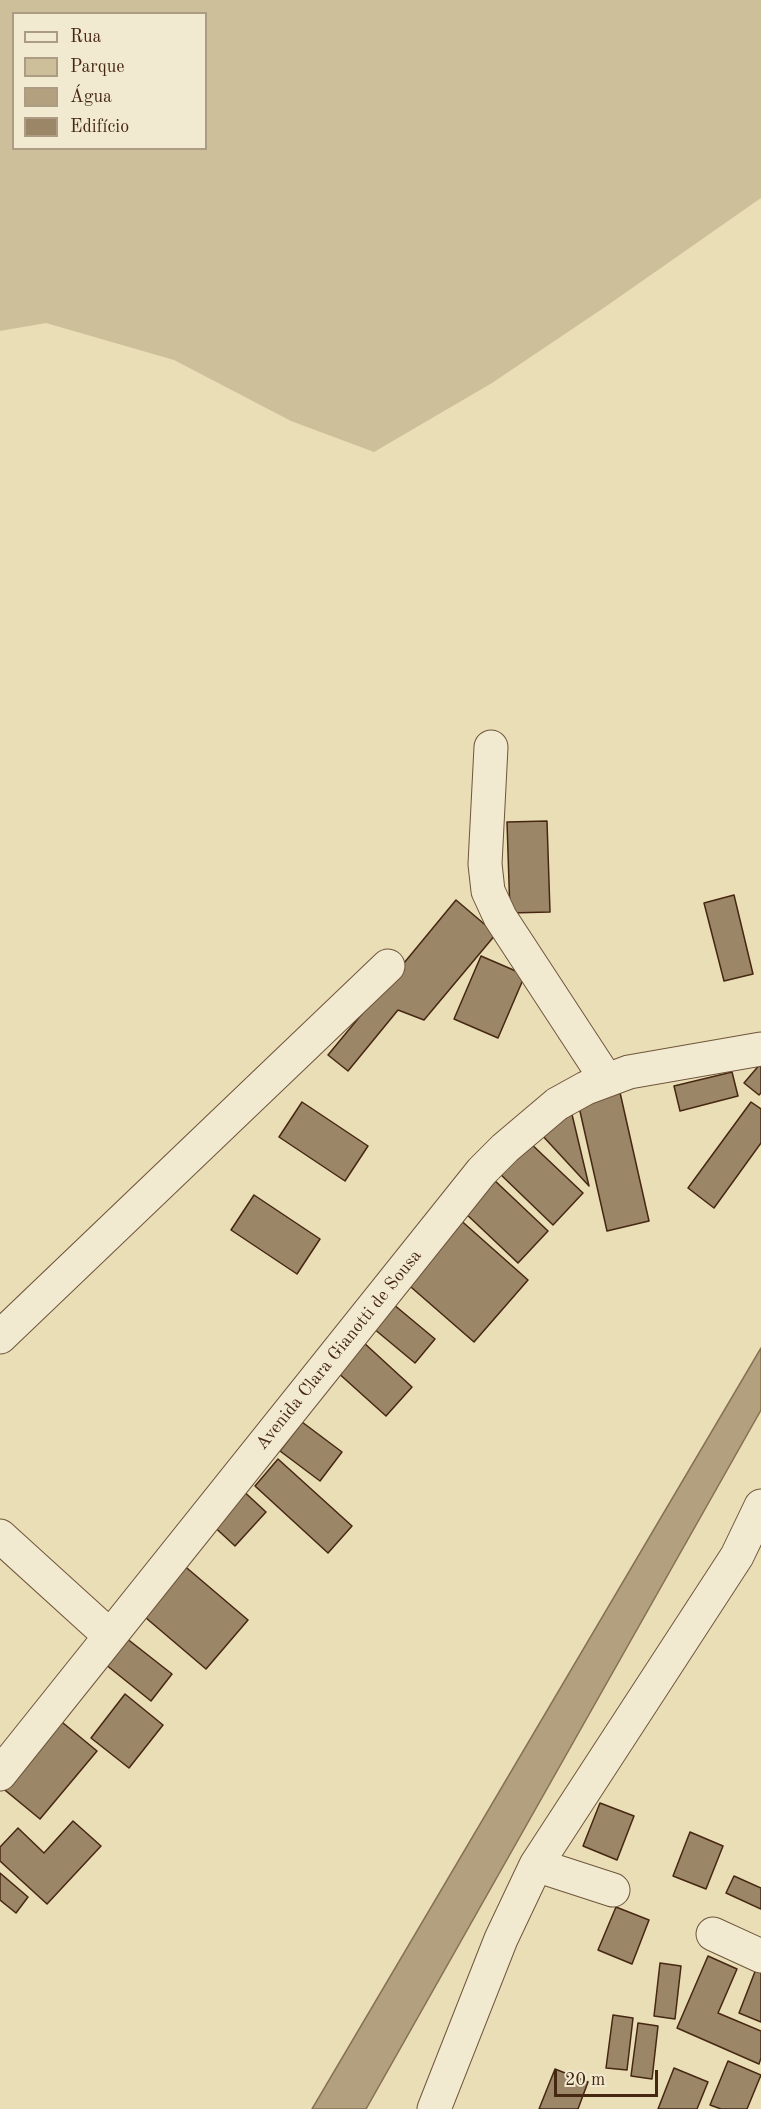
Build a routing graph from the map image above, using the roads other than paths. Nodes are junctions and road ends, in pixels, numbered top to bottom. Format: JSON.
{"nodes":[{"id":1,"x":491,"y":747,"type":"dead end"},
{"id":2,"x":388,"y":966,"type":"dead end"},
{"id":3,"x":761,"y":1049,"type":"edge"},
{"id":4,"x":606,"y":1079,"type":"junction"},
{"id":5,"x":0,"y":1337,"type":"edge"},
{"id":6,"x":761,"y":1506,"type":"edge"},
{"id":7,"x":0,"y":1536,"type":"edge"},
{"id":8,"x":110,"y":1636,"type":"junction"},
{"id":9,"x":0,"y":1774,"type":"edge"},
{"id":10,"x":536,"y":1864,"type":"junction"},
{"id":11,"x":613,"y":1890,"type":"dead end"},
{"id":12,"x":713,"y":1934,"type":"dead end"},
{"id":13,"x":761,"y":1956,"type":"edge"},
{"id":14,"x":434,"y":2109,"type":"edge"}],
"edges":[{"from":1,"to":4,"type":"street"},
{"from":2,"to":5,"type":"street"},
{"from":3,"to":4,"type":"street","name":"Avenida Clara Gianotti de Sousa"},
{"from":4,"to":8,"type":"street","name":"Avenida Clara Gianotti de Sousa"},
{"from":6,"to":10,"type":"street"},
{"from":7,"to":8,"type":"street"},
{"from":8,"to":9,"type":"street","name":"Avenida Clara Gianotti de Sousa"},
{"from":10,"to":11,"type":"street"},
{"from":10,"to":14,"type":"street"},
{"from":12,"to":13,"type":"street"}]}
